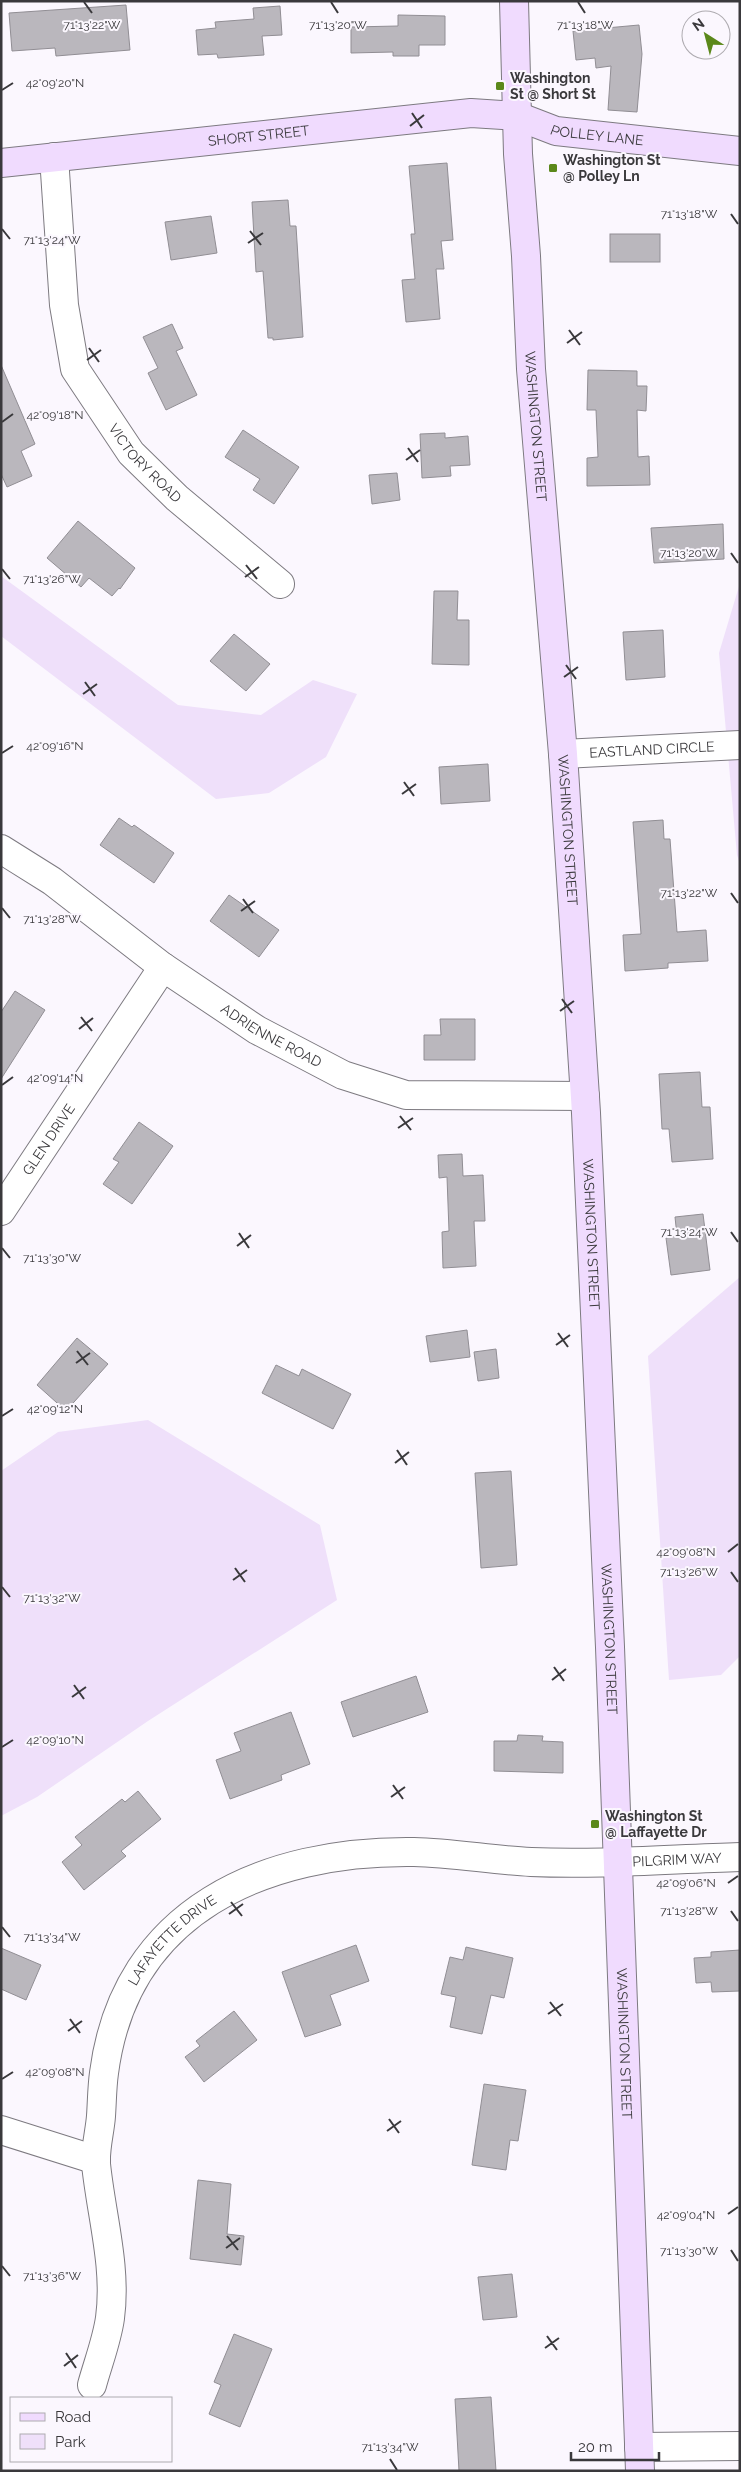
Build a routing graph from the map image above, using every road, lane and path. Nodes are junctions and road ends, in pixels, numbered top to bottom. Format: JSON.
{"nodes":[{"id":1,"x":514,"y":1,"type":"edge"},
{"id":2,"x":517,"y":116,"type":"junction"},
{"id":3,"x":740,"y":152,"type":"edge"},
{"id":4,"x":54,"y":158,"type":"junction"},
{"id":5,"x":1,"y":163,"type":"edge"},
{"id":6,"x":280,"y":584,"type":"dead end"},
{"id":7,"x":740,"y":745,"type":"edge"},
{"id":8,"x":563,"y":754,"type":"junction"},
{"id":9,"x":1,"y":849,"type":"edge"},
{"id":10,"x":163,"y":967,"type":"junction"},
{"id":11,"x":585,"y":1096,"type":"junction"},
{"id":12,"x":1,"y":1211,"type":"edge"},
{"id":13,"x":740,"y":1857,"type":"edge"},
{"id":14,"x":617,"y":1861,"type":"junction"},
{"id":15,"x":1,"y":2130,"type":"edge"},
{"id":16,"x":96,"y":2160,"type":"junction"},
{"id":17,"x":92,"y":2385,"type":"dead end"},
{"id":18,"x":740,"y":2446,"type":"edge"},
{"id":19,"x":639,"y":2459,"type":"edge"}],
"edges":[{"from":1,"to":2,"type":"main road","name":"WASHINGTON STREET"},
{"from":2,"to":3,"type":"main road","name":"POLLEY LANE"},
{"from":2,"to":4,"type":"main road","name":"SHORT STREET"},
{"from":2,"to":8,"type":"main road","name":"WASHINGTON STREET"},
{"from":4,"to":5,"type":"main road","name":"SHORT STREET"},
{"from":4,"to":6,"type":"street","name":"VICTORY ROAD"},
{"from":7,"to":8,"type":"street","name":"EASTLAND CIRCLE"},
{"from":8,"to":11,"type":"main road","name":"WASHINGTON STREET"},
{"from":9,"to":10,"type":"street","name":"ADRIENNE ROAD"},
{"from":10,"to":11,"type":"street","name":"ADRIENNE ROAD"},
{"from":10,"to":12,"type":"street","name":"GLEN DRIVE"},
{"from":11,"to":14,"type":"main road","name":"WASHINGTON STREET"},
{"from":13,"to":14,"type":"street","name":"PILGRIM WAY"},
{"from":14,"to":16,"type":"street","name":"LAFAYETTE DRIVE"},
{"from":14,"to":19,"type":"main road","name":"WASHINGTON STREET"},
{"from":15,"to":16,"type":"street"},
{"from":16,"to":17,"type":"street","name":"LAFAYETTE DRIVE"},
{"from":18,"to":19,"type":"street"}]}
